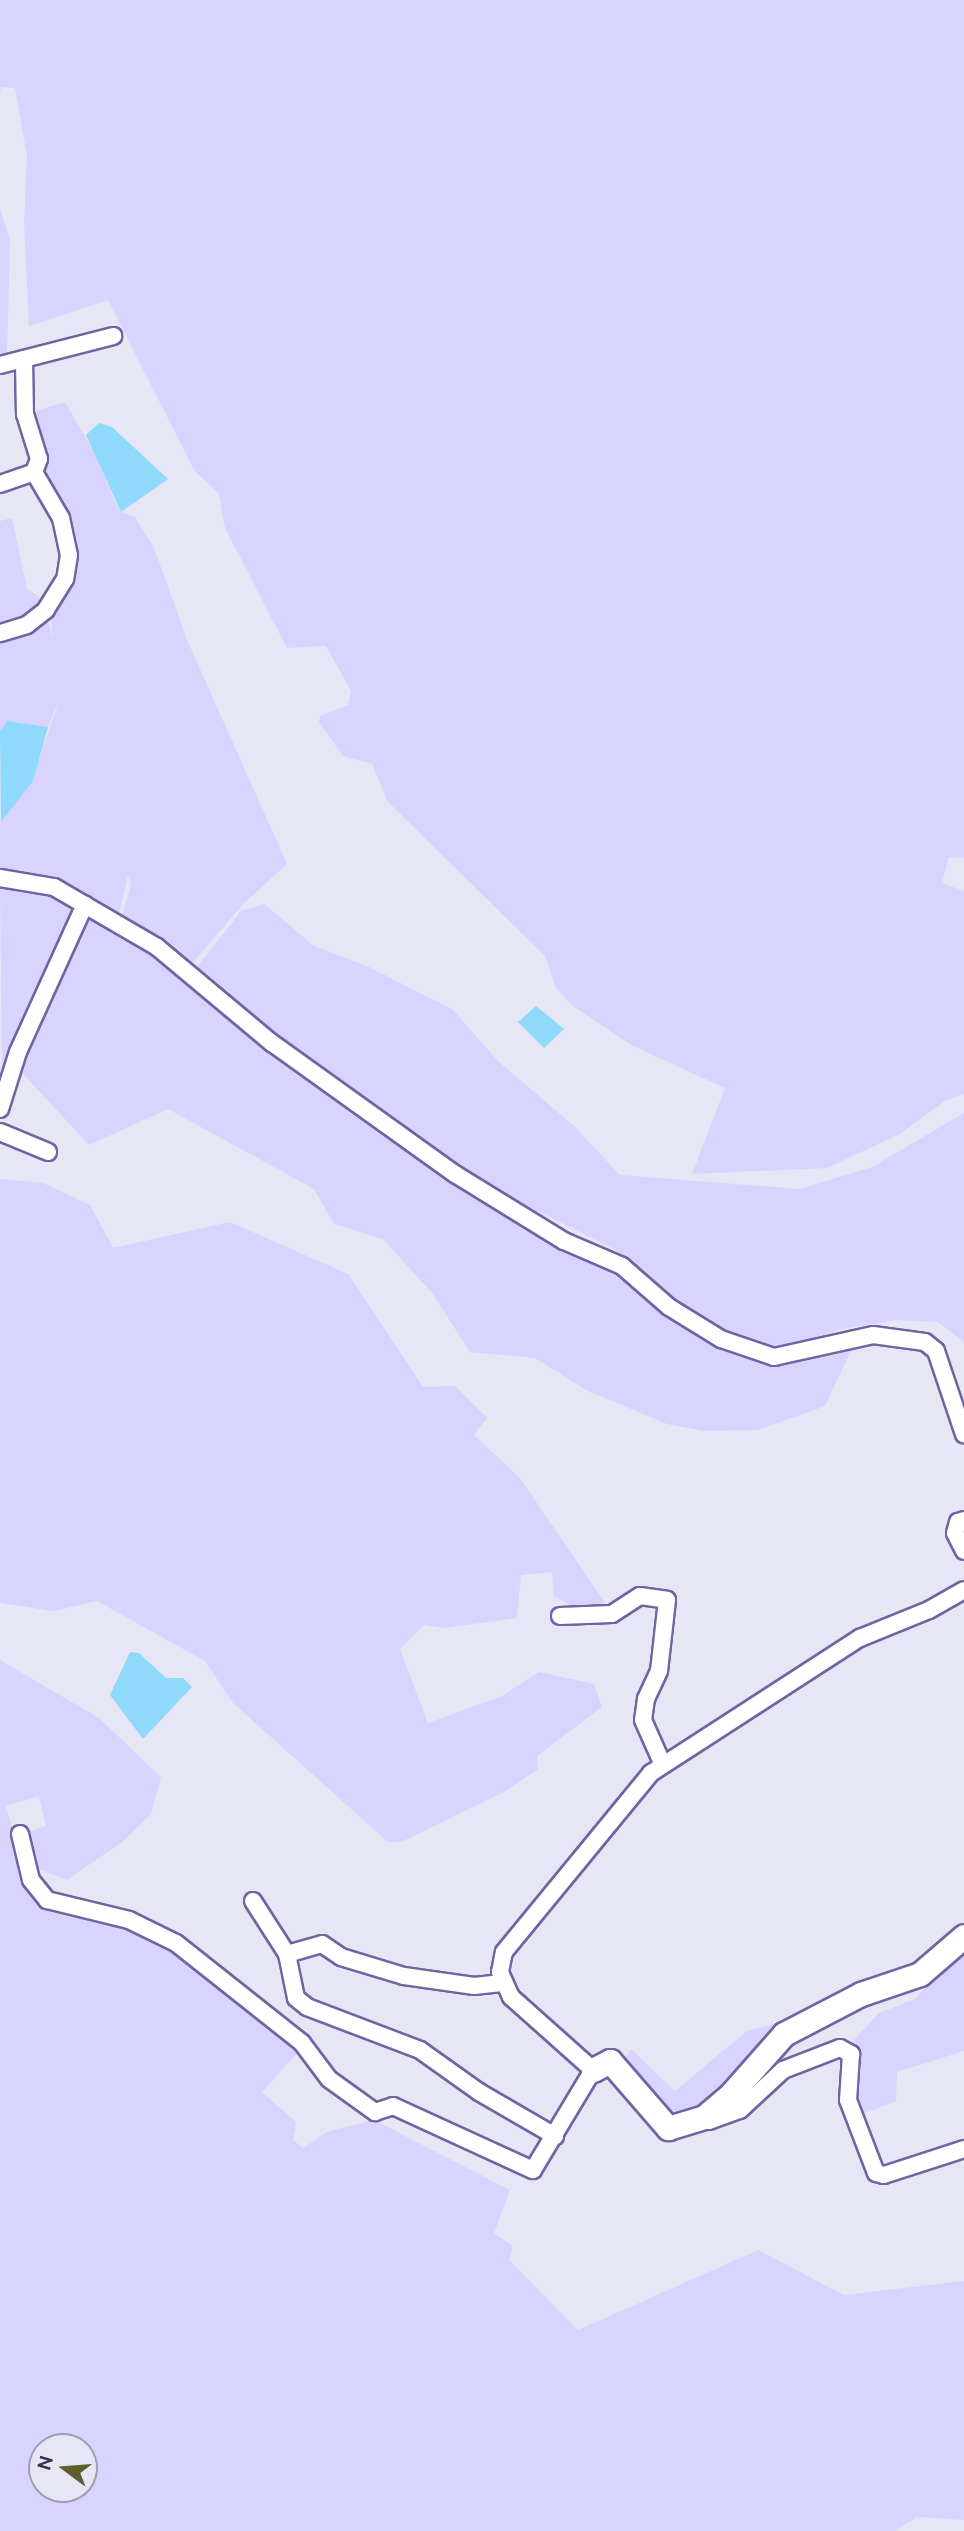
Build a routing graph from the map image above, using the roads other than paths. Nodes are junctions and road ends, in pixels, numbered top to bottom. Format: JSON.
{"nodes":[{"id":1,"x":113,"y":336,"type":"dead end"},
{"id":2,"x":24,"y":359,"type":"junction"},
{"id":3,"x":0,"y":366,"type":"edge"},
{"id":4,"x":34,"y":472,"type":"junction"},
{"id":5,"x":0,"y":484,"type":"edge"},
{"id":6,"x":0,"y":633,"type":"edge"},
{"id":7,"x":0,"y":878,"type":"edge"},
{"id":8,"x":85,"y":904,"type":"junction"},
{"id":9,"x":0,"y":1109,"type":"edge"},
{"id":10,"x":0,"y":1132,"type":"edge"},
{"id":11,"x":48,"y":1152,"type":"dead end"},
{"id":12,"x":964,"y":1434,"type":"edge"},
{"id":13,"x":964,"y":1520,"type":"edge"},
{"id":14,"x":964,"y":1551,"type":"edge"},
{"id":15,"x":964,"y":1590,"type":"edge"},
{"id":16,"x":560,"y":1616,"type":"dead end"},
{"id":17,"x":663,"y":1765,"type":"junction"},
{"id":18,"x":20,"y":1834,"type":"dead end"},
{"id":19,"x":253,"y":1901,"type":"dead end"},
{"id":20,"x":964,"y":1936,"type":"edge"},
{"id":21,"x":287,"y":1954,"type":"junction"},
{"id":22,"x":502,"y":1983,"type":"junction"},
{"id":23,"x":593,"y":2070,"type":"junction"},
{"id":24,"x":704,"y":2117,"type":"junction"},
{"id":25,"x":555,"y":2136,"type":"junction"},
{"id":26,"x":964,"y":2149,"type":"edge"}],
"edges":[{"from":1,"to":2,"type":"street"},
{"from":2,"to":3,"type":"street"},
{"from":2,"to":4,"type":"street"},
{"from":4,"to":5,"type":"street"},
{"from":4,"to":6,"type":"street"},
{"from":7,"to":8,"type":"street"},
{"from":8,"to":9,"type":"street"},
{"from":8,"to":12,"type":"street"},
{"from":10,"to":11,"type":"street"},
{"from":13,"to":14,"type":"street"},
{"from":15,"to":17,"type":"street"},
{"from":16,"to":17,"type":"street"},
{"from":17,"to":22,"type":"street"},
{"from":18,"to":25,"type":"street"},
{"from":19,"to":21,"type":"street"},
{"from":20,"to":24,"type":"street"},
{"from":21,"to":22,"type":"street"},
{"from":21,"to":25,"type":"street"},
{"from":22,"to":23,"type":"street"},
{"from":23,"to":24,"type":"street"},
{"from":23,"to":25,"type":"street"},
{"from":24,"to":26,"type":"street"}]}
